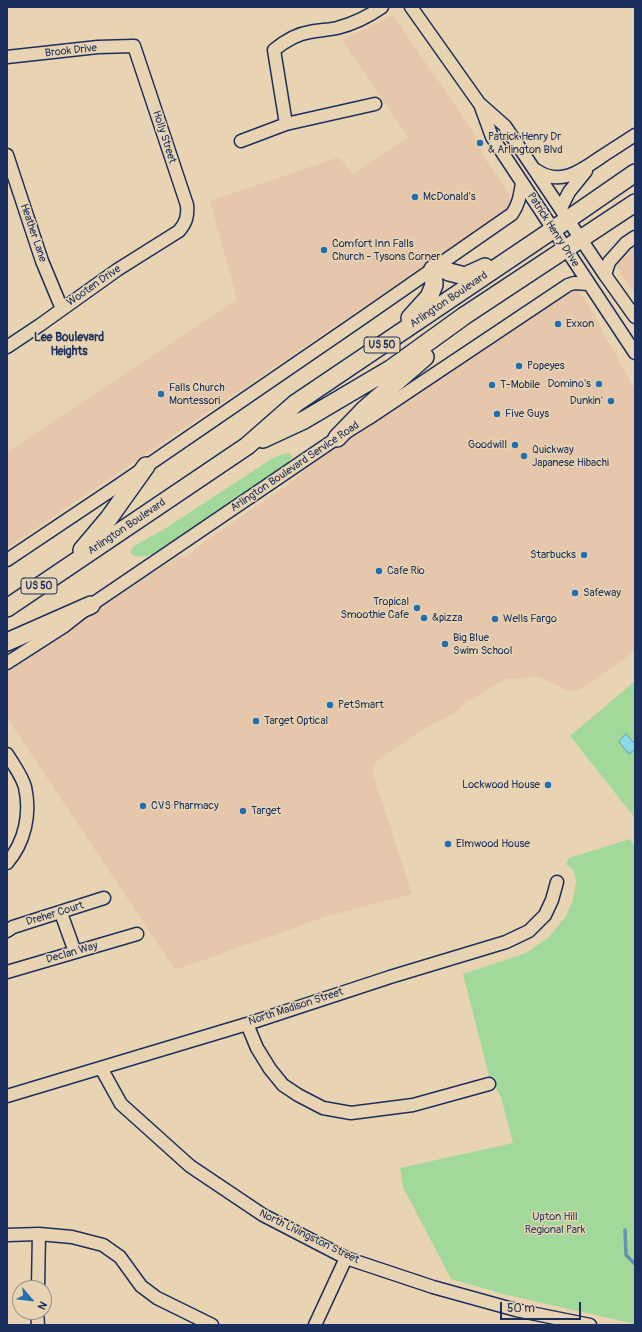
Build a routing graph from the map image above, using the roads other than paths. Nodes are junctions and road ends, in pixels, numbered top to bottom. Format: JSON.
{"nodes":[{"id":1,"x":382,"y":7,"type":"edge"},
{"id":2,"x":411,"y":7,"type":"edge"},
{"id":3,"x":134,"y":46,"type":"joint"},
{"id":4,"x":7,"y":57,"type":"edge"},
{"id":5,"x":479,"y":103,"type":"junction"},
{"id":6,"x":375,"y":104,"type":"dead end"},
{"id":7,"x":286,"y":124,"type":"junction"},
{"id":8,"x":635,"y":134,"type":"edge"},
{"id":9,"x":241,"y":141,"type":"dead end"},
{"id":10,"x":7,"y":155,"type":"edge"},
{"id":11,"x":600,"y":158,"type":"junction"},
{"id":12,"x":533,"y":168,"type":"junction"},
{"id":13,"x":635,"y":173,"type":"edge"},
{"id":14,"x":522,"y":183,"type":"junction"},
{"id":15,"x":635,"y":203,"type":"edge"},
{"id":16,"x":565,"y":214,"type":"junction"},
{"id":17,"x":182,"y":227,"type":"joint"},
{"id":18,"x":554,"y":230,"type":"junction"},
{"id":19,"x":635,"y":237,"type":"edge"},
{"id":20,"x":581,"y":238,"type":"junction"},
{"id":21,"x":566,"y":248,"type":"junction"},
{"id":22,"x":522,"y":251,"type":"junction"},
{"id":23,"x":435,"y":267,"type":"junction"},
{"id":24,"x":604,"y":275,"type":"junction"},
{"id":25,"x":588,"y":284,"type":"junction"},
{"id":26,"x":62,"y":309,"type":"junction"},
{"id":27,"x":464,"y":316,"type":"junction"},
{"id":28,"x":635,"y":317,"type":"edge"},
{"id":29,"x":383,"y":344,"type":"junction"},
{"id":30,"x":7,"y":347,"type":"edge"},
{"id":31,"x":635,"y":354,"type":"edge"},
{"id":32,"x":337,"y":438,"type":"junction"},
{"id":33,"x":247,"y":446,"type":"junction"},
{"id":34,"x":146,"y":466,"type":"junction"},
{"id":35,"x":7,"y":560,"type":"edge"},
{"id":36,"x":71,"y":564,"type":"junction"},
{"id":37,"x":91,"y":605,"type":"junction"},
{"id":38,"x":7,"y":608,"type":"edge"},
{"id":39,"x":7,"y":642,"type":"edge"},
{"id":40,"x":7,"y":663,"type":"edge"},
{"id":41,"x":7,"y":754,"type":"edge"},
{"id":42,"x":7,"y":863,"type":"edge"},
{"id":43,"x":557,"y":882,"type":"dead end"},
{"id":44,"x":104,"y":898,"type":"dead end"},
{"id":45,"x":61,"y":912,"type":"junction"},
{"id":46,"x":7,"y":931,"type":"edge"},
{"id":47,"x":137,"y":934,"type":"dead end"},
{"id":48,"x":75,"y":952,"type":"junction"},
{"id":49,"x":7,"y":972,"type":"edge"},
{"id":50,"x":247,"y":1024,"type":"junction"},
{"id":51,"x":101,"y":1068,"type":"junction"},
{"id":52,"x":490,"y":1084,"type":"dead end"},
{"id":53,"x":7,"y":1096,"type":"edge"},
{"id":54,"x":39,"y":1234,"type":"junction"},
{"id":55,"x":7,"y":1235,"type":"edge"},
{"id":56,"x":346,"y":1258,"type":"junction"},
{"id":57,"x":38,"y":1280,"type":"edge"},
{"id":58,"x":212,"y":1325,"type":"edge"},
{"id":59,"x":315,"y":1325,"type":"edge"},
{"id":60,"x":590,"y":1325,"type":"edge"}],
"edges":[{"from":1,"to":7,"type":"street"},
{"from":2,"to":5,"type":"street","name":"Patrick Henry Drive"},
{"from":3,"to":4,"type":"street","name":"Brook Drive"},
{"from":3,"to":17,"type":"street","name":"Holly Street"},
{"from":5,"to":12,"type":"street","name":"Patrick Henry Drive"},
{"from":5,"to":14,"type":"street","name":"Patrick Henry Drive"},
{"from":6,"to":7,"type":"street"},
{"from":7,"to":9,"type":"street"},
{"from":8,"to":11,"type":"street"},
{"from":10,"to":26,"type":"street","name":"Heather Lane"},
{"from":11,"to":12,"type":"street"},
{"from":11,"to":16,"type":"street"},
{"from":12,"to":16,"type":"street","name":"Patrick Henry Drive"},
{"from":13,"to":16,"type":"highway","name":"Arlington Boulevard","number":"US 50"},
{"from":14,"to":18,"type":"street","name":"Patrick Henry Drive"},
{"from":14,"to":23,"type":"street"},
{"from":15,"to":20,"type":"highway","name":"Arlington Boulevard","number":"US 50"},
{"from":16,"to":18,"type":"highway","name":"Arlington Boulevard","number":"US 50"},
{"from":16,"to":20,"type":"street","name":"Patrick Henry Drive"},
{"from":17,"to":26,"type":"street","name":"Wooten Drive"},
{"from":18,"to":21,"type":"street","name":"Patrick Henry Drive"},
{"from":18,"to":22,"type":"highway","name":"Arlington Boulevard","number":"US 50"},
{"from":19,"to":24,"type":"street"},
{"from":20,"to":21,"type":"highway","name":"Arlington Boulevard","number":"US 50"},
{"from":20,"to":24,"type":"street","name":"Patrick Henry Drive"},
{"from":21,"to":25,"type":"street","name":"Patrick Henry Drive"},
{"from":21,"to":27,"type":"highway","name":"Arlington Boulevard","number":"US 50"},
{"from":22,"to":23,"type":"highway"},
{"from":22,"to":29,"type":"highway","name":"Arlington Boulevard","number":"US 50"},
{"from":23,"to":29,"type":"highway"},
{"from":23,"to":34,"type":"street"},
{"from":24,"to":28,"type":"street","name":"Patrick Henry Drive"},
{"from":25,"to":31,"type":"street","name":"Patrick Henry Drive"},
{"from":25,"to":32,"type":"street","name":"Arlington Boulevard Service Road"},
{"from":26,"to":30,"type":"street","name":"Wooten Drive"},
{"from":27,"to":32,"type":"highway"},
{"from":27,"to":33,"type":"highway","name":"Arlington Boulevard","number":"US 50"},
{"from":29,"to":33,"type":"highway","name":"Arlington Boulevard","number":"US 50"},
{"from":32,"to":37,"type":"street","name":"Arlington Boulevard Service Road"},
{"from":33,"to":36,"type":"highway","name":"Arlington Boulevard","number":"US 50"},
{"from":34,"to":35,"type":"street"},
{"from":34,"to":36,"type":"highway"},
{"from":36,"to":38,"type":"highway","name":"Arlington Boulevard","number":"US 50"},
{"from":37,"to":39,"type":"highway"},
{"from":37,"to":40,"type":"street","name":"Arlington Boulevard Service Road"},
{"from":41,"to":42,"type":"street"},
{"from":43,"to":50,"type":"street","name":"North Madison Street"},
{"from":44,"to":45,"type":"street","name":"Dreher Court"},
{"from":45,"to":46,"type":"street","name":"Dreher Court"},
{"from":45,"to":48,"type":"street"},
{"from":47,"to":48,"type":"street","name":"Declan Way"},
{"from":48,"to":49,"type":"street","name":"Declan Way"},
{"from":50,"to":51,"type":"street","name":"North Madison Street"},
{"from":50,"to":52,"type":"street"},
{"from":51,"to":53,"type":"street","name":"North Madison Street"},
{"from":51,"to":56,"type":"street","name":"North Livingston Street"},
{"from":54,"to":55,"type":"street"},
{"from":54,"to":57,"type":"street"},
{"from":54,"to":58,"type":"street"},
{"from":56,"to":59,"type":"street"},
{"from":56,"to":60,"type":"street","name":"North Livingston Street"}]}
